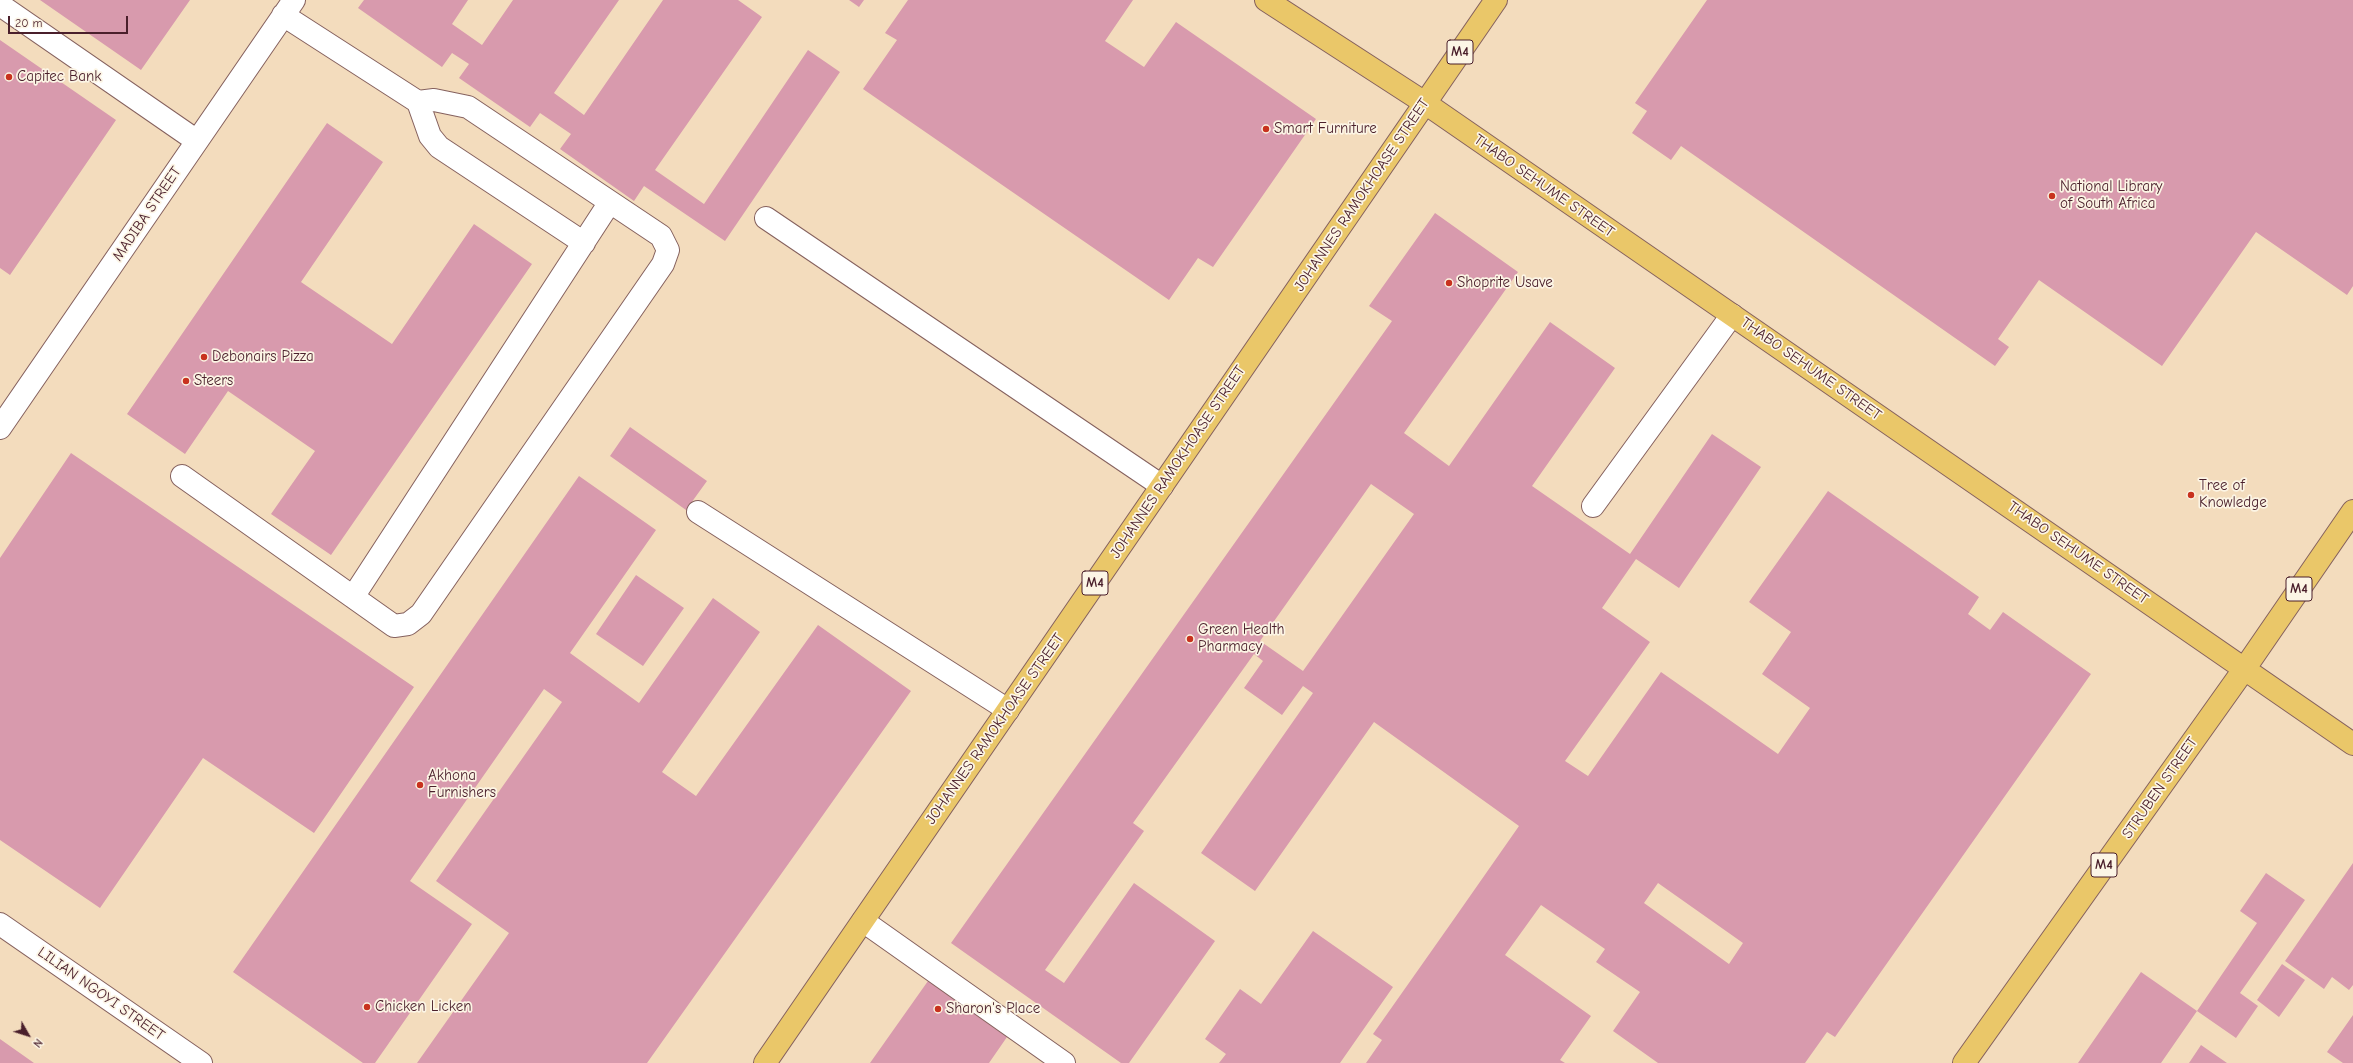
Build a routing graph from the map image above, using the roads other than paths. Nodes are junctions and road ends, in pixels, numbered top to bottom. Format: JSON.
{"nodes":[{"id":1,"x":1266,"y":0,"type":"edge"},
{"id":2,"x":1496,"y":0,"type":"edge"},
{"id":3,"x":0,"y":5,"type":"edge"},
{"id":4,"x":288,"y":8,"type":"edge"},
{"id":5,"x":418,"y":102,"type":"junction"},
{"id":6,"x":1425,"y":103,"type":"junction"},
{"id":7,"x":197,"y":141,"type":"junction"},
{"id":8,"x":610,"y":202,"type":"junction"},
{"id":9,"x":766,"y":218,"type":"dead end"},
{"id":10,"x":584,"y":243,"type":"junction"},
{"id":11,"x":1732,"y":315,"type":"junction"},
{"id":12,"x":0,"y":428,"type":"edge"},
{"id":13,"x":182,"y":476,"type":"dead end"},
{"id":14,"x":1162,"y":486,"type":"junction"},
{"id":15,"x":1593,"y":506,"type":"dead end"},
{"id":16,"x":2353,"y":511,"type":"edge"},
{"id":17,"x":698,"y":512,"type":"dead end"},
{"id":18,"x":353,"y":597,"type":"junction"},
{"id":19,"x":2245,"y":668,"type":"junction"},
{"id":20,"x":1008,"y":710,"type":"junction"},
{"id":21,"x":2353,"y":744,"type":"edge"},
{"id":22,"x":863,"y":921,"type":"junction"},
{"id":23,"x":0,"y":924,"type":"edge"},
{"id":24,"x":201,"y":1063,"type":"edge"},
{"id":25,"x":765,"y":1063,"type":"edge"},
{"id":26,"x":1064,"y":1063,"type":"edge"},
{"id":27,"x":1964,"y":1063,"type":"edge"}],
"edges":[{"from":1,"to":6,"type":"main road","name":"THABO SEHUME STREET"},
{"from":2,"to":6,"type":"main road","name":"JOHANNES RAMOKHOASE STREET","number":"M4"},
{"from":3,"to":7,"type":"street"},
{"from":4,"to":5,"type":"street"},
{"from":4,"to":7,"type":"street","name":"MADIBA STREET"},
{"from":5,"to":8,"type":"street"},
{"from":5,"to":10,"type":"street"},
{"from":6,"to":11,"type":"main road","name":"THABO SEHUME STREET"},
{"from":6,"to":14,"type":"main road","name":"JOHANNES RAMOKHOASE STREET","number":"M4"},
{"from":7,"to":12,"type":"street","name":"MADIBA STREET"},
{"from":8,"to":10,"type":"street"},
{"from":8,"to":18,"type":"street"},
{"from":9,"to":14,"type":"street"},
{"from":10,"to":18,"type":"street"},
{"from":11,"to":15,"type":"street"},
{"from":11,"to":19,"type":"main road","name":"THABO SEHUME STREET"},
{"from":13,"to":18,"type":"street"},
{"from":14,"to":20,"type":"main road","name":"JOHANNES RAMOKHOASE STREET","number":"M4"},
{"from":16,"to":19,"type":"main road","name":"STRUBEN STREET","number":"M4"},
{"from":17,"to":20,"type":"street"},
{"from":19,"to":21,"type":"main road","name":"THABO SEHUME STREET"},
{"from":19,"to":27,"type":"main road","name":"STRUBEN STREET","number":"M4"},
{"from":20,"to":22,"type":"main road","name":"JOHANNES RAMOKHOASE STREET","number":"M4"},
{"from":22,"to":25,"type":"main road","name":"JOHANNES RAMOKHOASE STREET","number":"M4"},
{"from":22,"to":26,"type":"street"},
{"from":23,"to":24,"type":"street","name":"LILIAN NGOYI STREET"}]}
